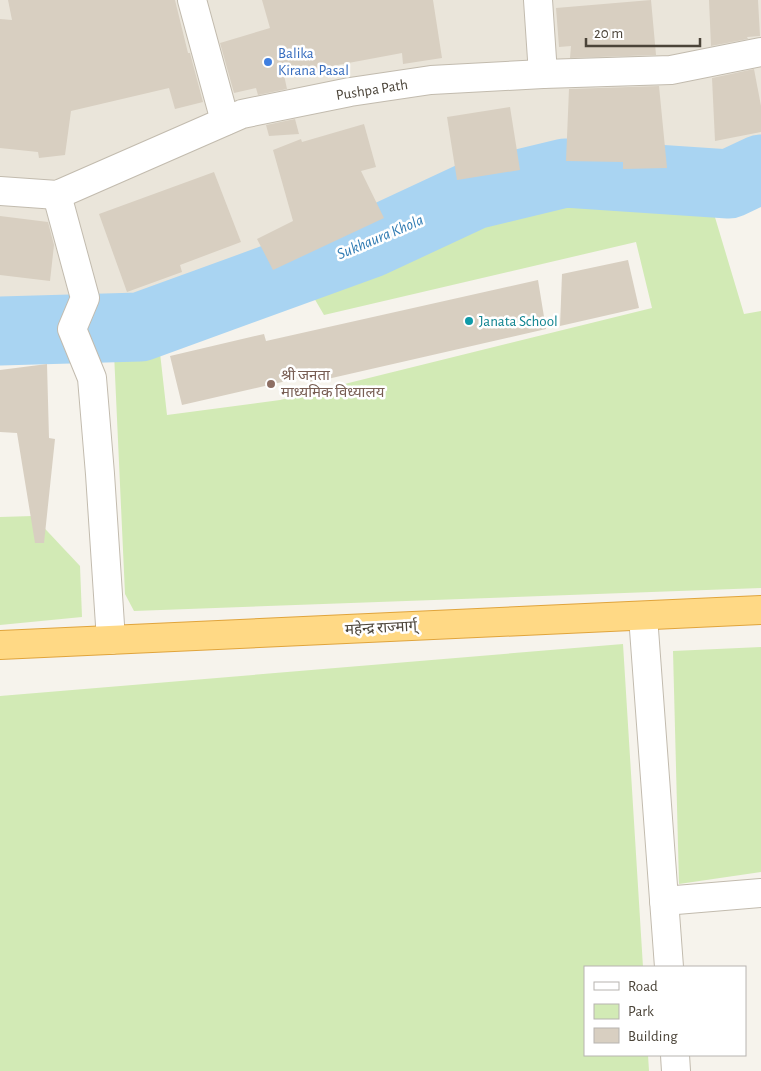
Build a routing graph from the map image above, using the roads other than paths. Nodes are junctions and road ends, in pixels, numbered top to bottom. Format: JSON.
{"nodes":[{"id":1,"x":192,"y":0,"type":"edge"},
{"id":2,"x":538,"y":0,"type":"edge"},
{"id":3,"x":761,"y":52,"type":"edge"},
{"id":4,"x":543,"y":74,"type":"junction"},
{"id":5,"x":225,"y":122,"type":"junction"},
{"id":6,"x":0,"y":191,"type":"edge"},
{"id":7,"x":57,"y":195,"type":"junction"},
{"id":8,"x":761,"y":610,"type":"edge"},
{"id":9,"x":643,"y":616,"type":"junction"},
{"id":10,"x":111,"y":640,"type":"junction"},
{"id":11,"x":0,"y":645,"type":"edge"},
{"id":12,"x":761,"y":893,"type":"edge"},
{"id":13,"x":664,"y":901,"type":"junction"},
{"id":14,"x":669,"y":966,"type":"edge"},
{"id":15,"x":675,"y":1056,"type":"edge"},
{"id":16,"x":676,"y":1071,"type":"edge"}],
"edges":[{"from":1,"to":5,"type":"street"},
{"from":2,"to":4,"type":"street"},
{"from":3,"to":4,"type":"street","name":"Pushpa Path"},
{"from":4,"to":5,"type":"street","name":"Pushpa Path"},
{"from":5,"to":7,"type":"street","name":"Pushpa Path"},
{"from":6,"to":7,"type":"street","name":"Pushpa Path"},
{"from":7,"to":10,"type":"street"},
{"from":8,"to":9,"type":"highway","name":"महेन्द्र राज्मार्ग्"},
{"from":9,"to":10,"type":"highway","name":"महेन्द्र राज्मार्ग्"},
{"from":9,"to":13,"type":"street"},
{"from":10,"to":11,"type":"highway","name":"महेन्द्र राज्मार्ग्"},
{"from":12,"to":13,"type":"street"},
{"from":13,"to":14,"type":"street"},
{"from":15,"to":16,"type":"street"}]}
